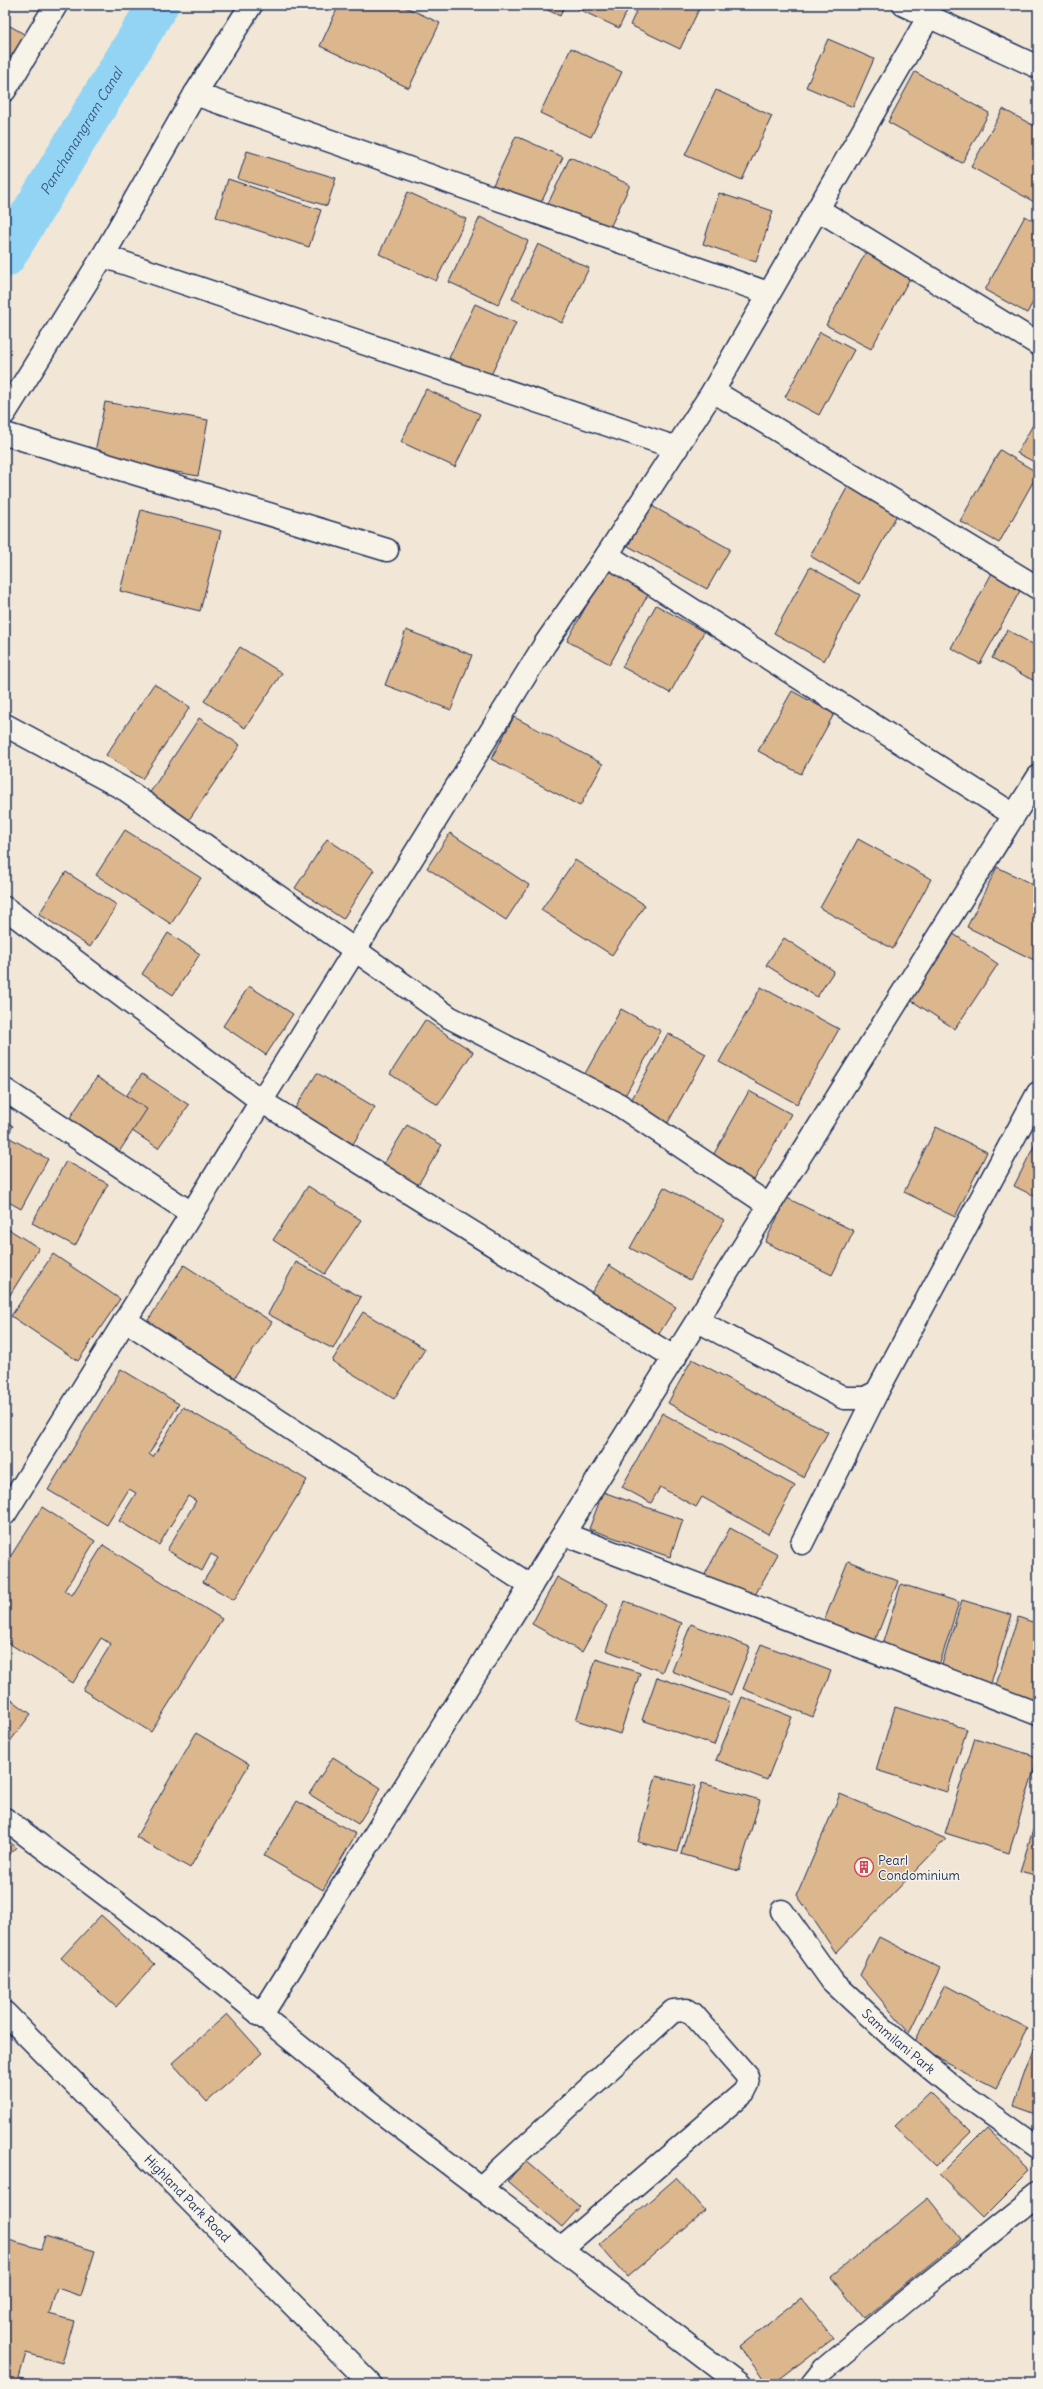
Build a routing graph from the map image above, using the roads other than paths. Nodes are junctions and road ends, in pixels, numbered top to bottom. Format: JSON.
{"nodes":[{"id":1,"x":56,"y":5,"type":"edge"},
{"id":2,"x":251,"y":5,"type":"edge"},
{"id":3,"x":904,"y":5,"type":"edge"},
{"id":4,"x":929,"y":16,"type":"junction"},
{"id":5,"x":1038,"y":66,"type":"edge"},
{"id":6,"x":5,"y":90,"type":"edge"},
{"id":7,"x":195,"y":94,"type":"junction"},
{"id":8,"x":819,"y":210,"type":"junction"},
{"id":9,"x":103,"y":256,"type":"junction"},
{"id":10,"x":768,"y":293,"type":"junction"},
{"id":11,"x":1038,"y":344,"type":"edge"},
{"id":12,"x":712,"y":391,"type":"junction"},
{"id":13,"x":5,"y":413,"type":"edge"},
{"id":14,"x":5,"y":434,"type":"edge"},
{"id":15,"x":677,"y":448,"type":"junction"},
{"id":16,"x":387,"y":550,"type":"dead end"},
{"id":17,"x":607,"y":555,"type":"junction"},
{"id":18,"x":1038,"y":588,"type":"edge"},
{"id":19,"x":5,"y":725,"type":"edge"},
{"id":20,"x":1038,"y":777,"type":"edge"},
{"id":21,"x":1014,"y":815,"type":"junction"},
{"id":22,"x":5,"y":908,"type":"edge"},
{"id":23,"x":355,"y":950,"type":"junction"},
{"id":24,"x":5,"y":1090,"type":"edge"},
{"id":25,"x":1038,"y":1093,"type":"edge"},
{"id":26,"x":261,"y":1101,"type":"junction"},
{"id":27,"x":770,"y":1206,"type":"junction"},
{"id":28,"x":191,"y":1213,"type":"junction"},
{"id":29,"x":125,"y":1320,"type":"junction"},
{"id":30,"x":698,"y":1321,"type":"junction"},
{"id":31,"x":674,"y":1358,"type":"junction"},
{"id":32,"x":877,"y":1392,"type":"junction"},
{"id":33,"x":5,"y":1514,"type":"edge"},
{"id":34,"x":564,"y":1534,"type":"junction"},
{"id":35,"x":802,"y":1543,"type":"dead end"},
{"id":36,"x":531,"y":1586,"type":"junction"},
{"id":37,"x":1038,"y":1714,"type":"edge"},
{"id":38,"x":5,"y":1819,"type":"edge"},
{"id":39,"x":782,"y":1911,"type":"dead end"},
{"id":40,"x":261,"y":2016,"type":"junction"},
{"id":41,"x":10,"y":2028,"type":"edge"},
{"id":42,"x":1038,"y":2148,"type":"edge"},
{"id":43,"x":480,"y":2188,"type":"junction"},
{"id":44,"x":1038,"y":2195,"type":"edge"},
{"id":45,"x":560,"y":2249,"type":"junction"},
{"id":46,"x":371,"y":2384,"type":"edge"},
{"id":47,"x":739,"y":2384,"type":"edge"},
{"id":48,"x":812,"y":2384,"type":"edge"}],
"edges":[{"from":1,"to":6,"type":"street"},
{"from":2,"to":7,"type":"street"},
{"from":3,"to":4,"type":"street"},
{"from":4,"to":5,"type":"street"},
{"from":4,"to":8,"type":"street"},
{"from":7,"to":9,"type":"street"},
{"from":7,"to":10,"type":"street"},
{"from":8,"to":10,"type":"street"},
{"from":8,"to":11,"type":"street"},
{"from":9,"to":13,"type":"street"},
{"from":9,"to":15,"type":"street"},
{"from":10,"to":12,"type":"street"},
{"from":12,"to":15,"type":"street"},
{"from":12,"to":18,"type":"street"},
{"from":14,"to":16,"type":"street"},
{"from":15,"to":17,"type":"street"},
{"from":17,"to":21,"type":"street"},
{"from":17,"to":23,"type":"street"},
{"from":19,"to":23,"type":"street"},
{"from":20,"to":21,"type":"street"},
{"from":21,"to":27,"type":"street"},
{"from":22,"to":26,"type":"street"},
{"from":23,"to":26,"type":"street"},
{"from":23,"to":27,"type":"street"},
{"from":24,"to":28,"type":"street"},
{"from":25,"to":32,"type":"street"},
{"from":26,"to":28,"type":"street"},
{"from":26,"to":31,"type":"street"},
{"from":27,"to":30,"type":"street"},
{"from":28,"to":29,"type":"street"},
{"from":29,"to":33,"type":"street"},
{"from":29,"to":36,"type":"street"},
{"from":30,"to":31,"type":"street"},
{"from":30,"to":32,"type":"street"},
{"from":31,"to":34,"type":"street"},
{"from":32,"to":35,"type":"street"},
{"from":34,"to":36,"type":"street"},
{"from":34,"to":37,"type":"street"},
{"from":36,"to":40,"type":"street"},
{"from":38,"to":40,"type":"street"},
{"from":39,"to":42,"type":"street","name":"Sammilani Park"},
{"from":40,"to":43,"type":"street"},
{"from":41,"to":46,"type":"street","name":"Highland Park Road"},
{"from":43,"to":45,"type":"street"},
{"from":43,"to":45,"type":"street"},
{"from":44,"to":48,"type":"street"},
{"from":45,"to":47,"type":"street"}]}
